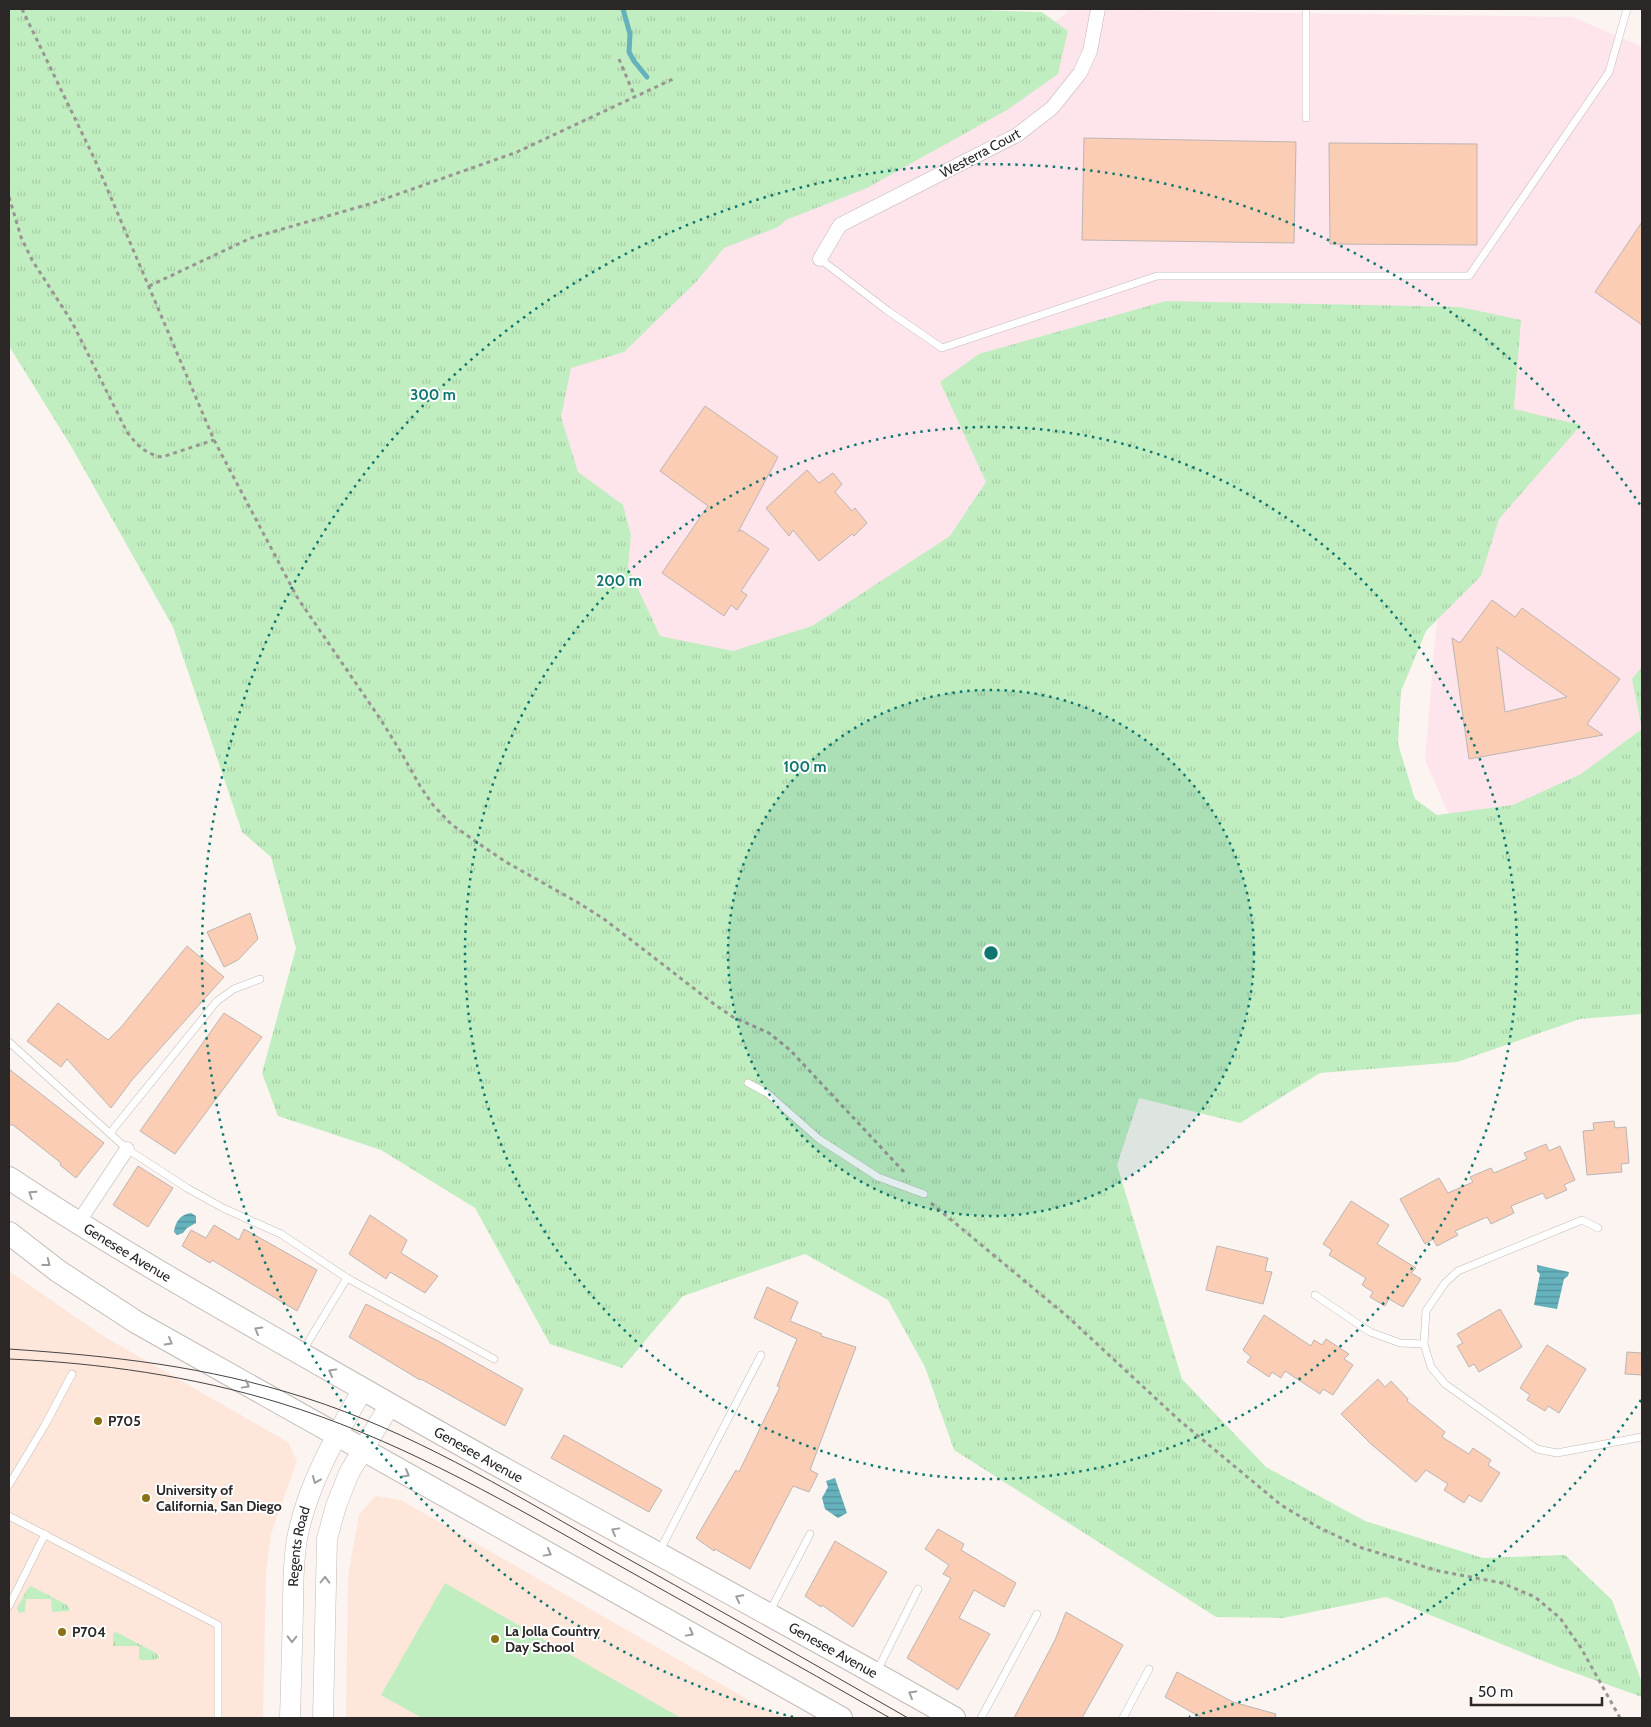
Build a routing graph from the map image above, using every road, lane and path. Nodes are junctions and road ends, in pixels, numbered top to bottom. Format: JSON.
{"nodes":[{"id":1,"x":22,"y":9,"type":"edge"},
{"id":2,"x":1098,"y":9,"type":"edge"},
{"id":3,"x":1306,"y":9,"type":"edge"},
{"id":4,"x":1627,"y":9,"type":"edge"},
{"id":5,"x":619,"y":59,"type":"dead end"},
{"id":6,"x":673,"y":79,"type":"dead end"},
{"id":7,"x":635,"y":97,"type":"junction"},
{"id":8,"x":1306,"y":118,"type":"dead end"},
{"id":9,"x":9,"y":197,"type":"edge"},
{"id":10,"x":820,"y":259,"type":"joint"},
{"id":11,"x":149,"y":286,"type":"junction"},
{"id":12,"x":214,"y":440,"type":"junction"},
{"id":13,"x":260,"y":979,"type":"dead end"},
{"id":14,"x":9,"y":1042,"type":"edge"},
{"id":15,"x":748,"y":1083,"type":"dead end"},
{"id":16,"x":110,"y":1133,"type":"junction"},
{"id":17,"x":127,"y":1149,"type":"junction"},
{"id":18,"x":9,"y":1178,"type":"edge"},
{"id":19,"x":924,"y":1194,"type":"junction"},
{"id":20,"x":78,"y":1224,"type":"junction"},
{"id":21,"x":1598,"y":1228,"type":"dead end"},
{"id":22,"x":9,"y":1233,"type":"edge"},
{"id":23,"x":347,"y":1278,"type":"junction"},
{"id":24,"x":1315,"y":1296,"type":"dead end"},
{"id":25,"x":1424,"y":1344,"type":"junction"},
{"id":26,"x":301,"y":1354,"type":"junction"},
{"id":27,"x":762,"y":1356,"type":"dead end"},
{"id":28,"x":494,"y":1359,"type":"dead end"},
{"id":29,"x":72,"y":1374,"type":"dead end"},
{"id":30,"x":363,"y":1389,"type":"junction"},
{"id":31,"x":390,"y":1405,"type":"junction"},
{"id":32,"x":336,"y":1435,"type":"junction"},
{"id":33,"x":1642,"y":1437,"type":"edge"},
{"id":34,"x":363,"y":1451,"type":"junction"},
{"id":35,"x":9,"y":1484,"type":"edge"},
{"id":36,"x":9,"y":1516,"type":"edge"},
{"id":37,"x":45,"y":1534,"type":"junction"},
{"id":38,"x":810,"y":1534,"type":"dead end"},
{"id":39,"x":658,"y":1555,"type":"junction"},
{"id":40,"x":918,"y":1589,"type":"dead end"},
{"id":41,"x":9,"y":1606,"type":"edge"},
{"id":42,"x":769,"y":1614,"type":"junction"},
{"id":43,"x":1037,"y":1614,"type":"dead end"},
{"id":44,"x":1149,"y":1669,"type":"dead end"},
{"id":45,"x":875,"y":1673,"type":"junction"},
{"id":46,"x":218,"y":1718,"type":"edge"},
{"id":47,"x":290,"y":1718,"type":"edge"},
{"id":48,"x":323,"y":1718,"type":"edge"},
{"id":49,"x":841,"y":1718,"type":"edge"},
{"id":50,"x":954,"y":1718,"type":"edge"},
{"id":51,"x":981,"y":1718,"type":"edge"},
{"id":52,"x":1123,"y":1718,"type":"edge"},
{"id":53,"x":1620,"y":1718,"type":"edge"}],
"edges":[{"from":1,"to":11,"type":"path"},
{"from":2,"to":10,"type":"street","name":"Westerra Court"},
{"from":3,"to":8,"type":"lane"},
{"from":4,"to":10,"type":"lane"},
{"from":5,"to":7,"type":"path"},
{"from":6,"to":7,"type":"path"},
{"from":7,"to":11,"type":"path"},
{"from":9,"to":12,"type":"path"},
{"from":11,"to":12,"type":"path"},
{"from":12,"to":19,"type":"path"},
{"from":13,"to":16,"type":"lane"},
{"from":14,"to":16,"type":"lane"},
{"from":15,"to":19,"type":"lane"},
{"from":16,"to":17,"type":"lane"},
{"from":17,"to":20,"type":"street"},
{"from":17,"to":23,"type":"lane"},
{"from":20,"to":18,"type":"main road","name":"Genesee Avenue","one_way":true},
{"from":19,"to":53,"type":"path"},
{"from":26,"to":20,"type":"main road","name":"Genesee Avenue","one_way":true},
{"from":21,"to":25,"type":"lane"},
{"from":22,"to":32,"type":"main road","one_way":true},
{"from":23,"to":26,"type":"lane"},
{"from":23,"to":28,"type":"lane"},
{"from":24,"to":25,"type":"lane"},
{"from":25,"to":33,"type":"lane"},
{"from":30,"to":26,"type":"main road","name":"Genesee Avenue","one_way":true},
{"from":27,"to":39,"type":"lane"},
{"from":29,"to":35,"type":"lane"},
{"from":30,"to":31,"type":"main road","name":"Genesee Avenue"},
{"from":30,"to":32,"type":"main road","name":"Regents Road"},
{"from":31,"to":34,"type":"main road","name":"Regents Road"},
{"from":39,"to":31,"type":"main road","name":"Genesee Avenue","one_way":true},
{"from":32,"to":34,"type":"main road"},
{"from":32,"to":47,"type":"main road","name":"Regents Road","one_way":true},
{"from":48,"to":34,"type":"main road","name":"Regents Road","one_way":true},
{"from":34,"to":49,"type":"main road","one_way":true},
{"from":36,"to":37,"type":"lane"},
{"from":37,"to":41,"type":"lane"},
{"from":37,"to":46,"type":"lane"},
{"from":38,"to":42,"type":"lane"},
{"from":42,"to":39,"type":"main road","name":"Genesee Avenue","one_way":true},
{"from":40,"to":45,"type":"lane"},
{"from":42,"to":45,"type":"main road","name":"Genesee Avenue"},
{"from":43,"to":51,"type":"lane"},
{"from":44,"to":52,"type":"lane"},
{"from":50,"to":45,"type":"main road","name":"Genesee Avenue","one_way":true}]}
